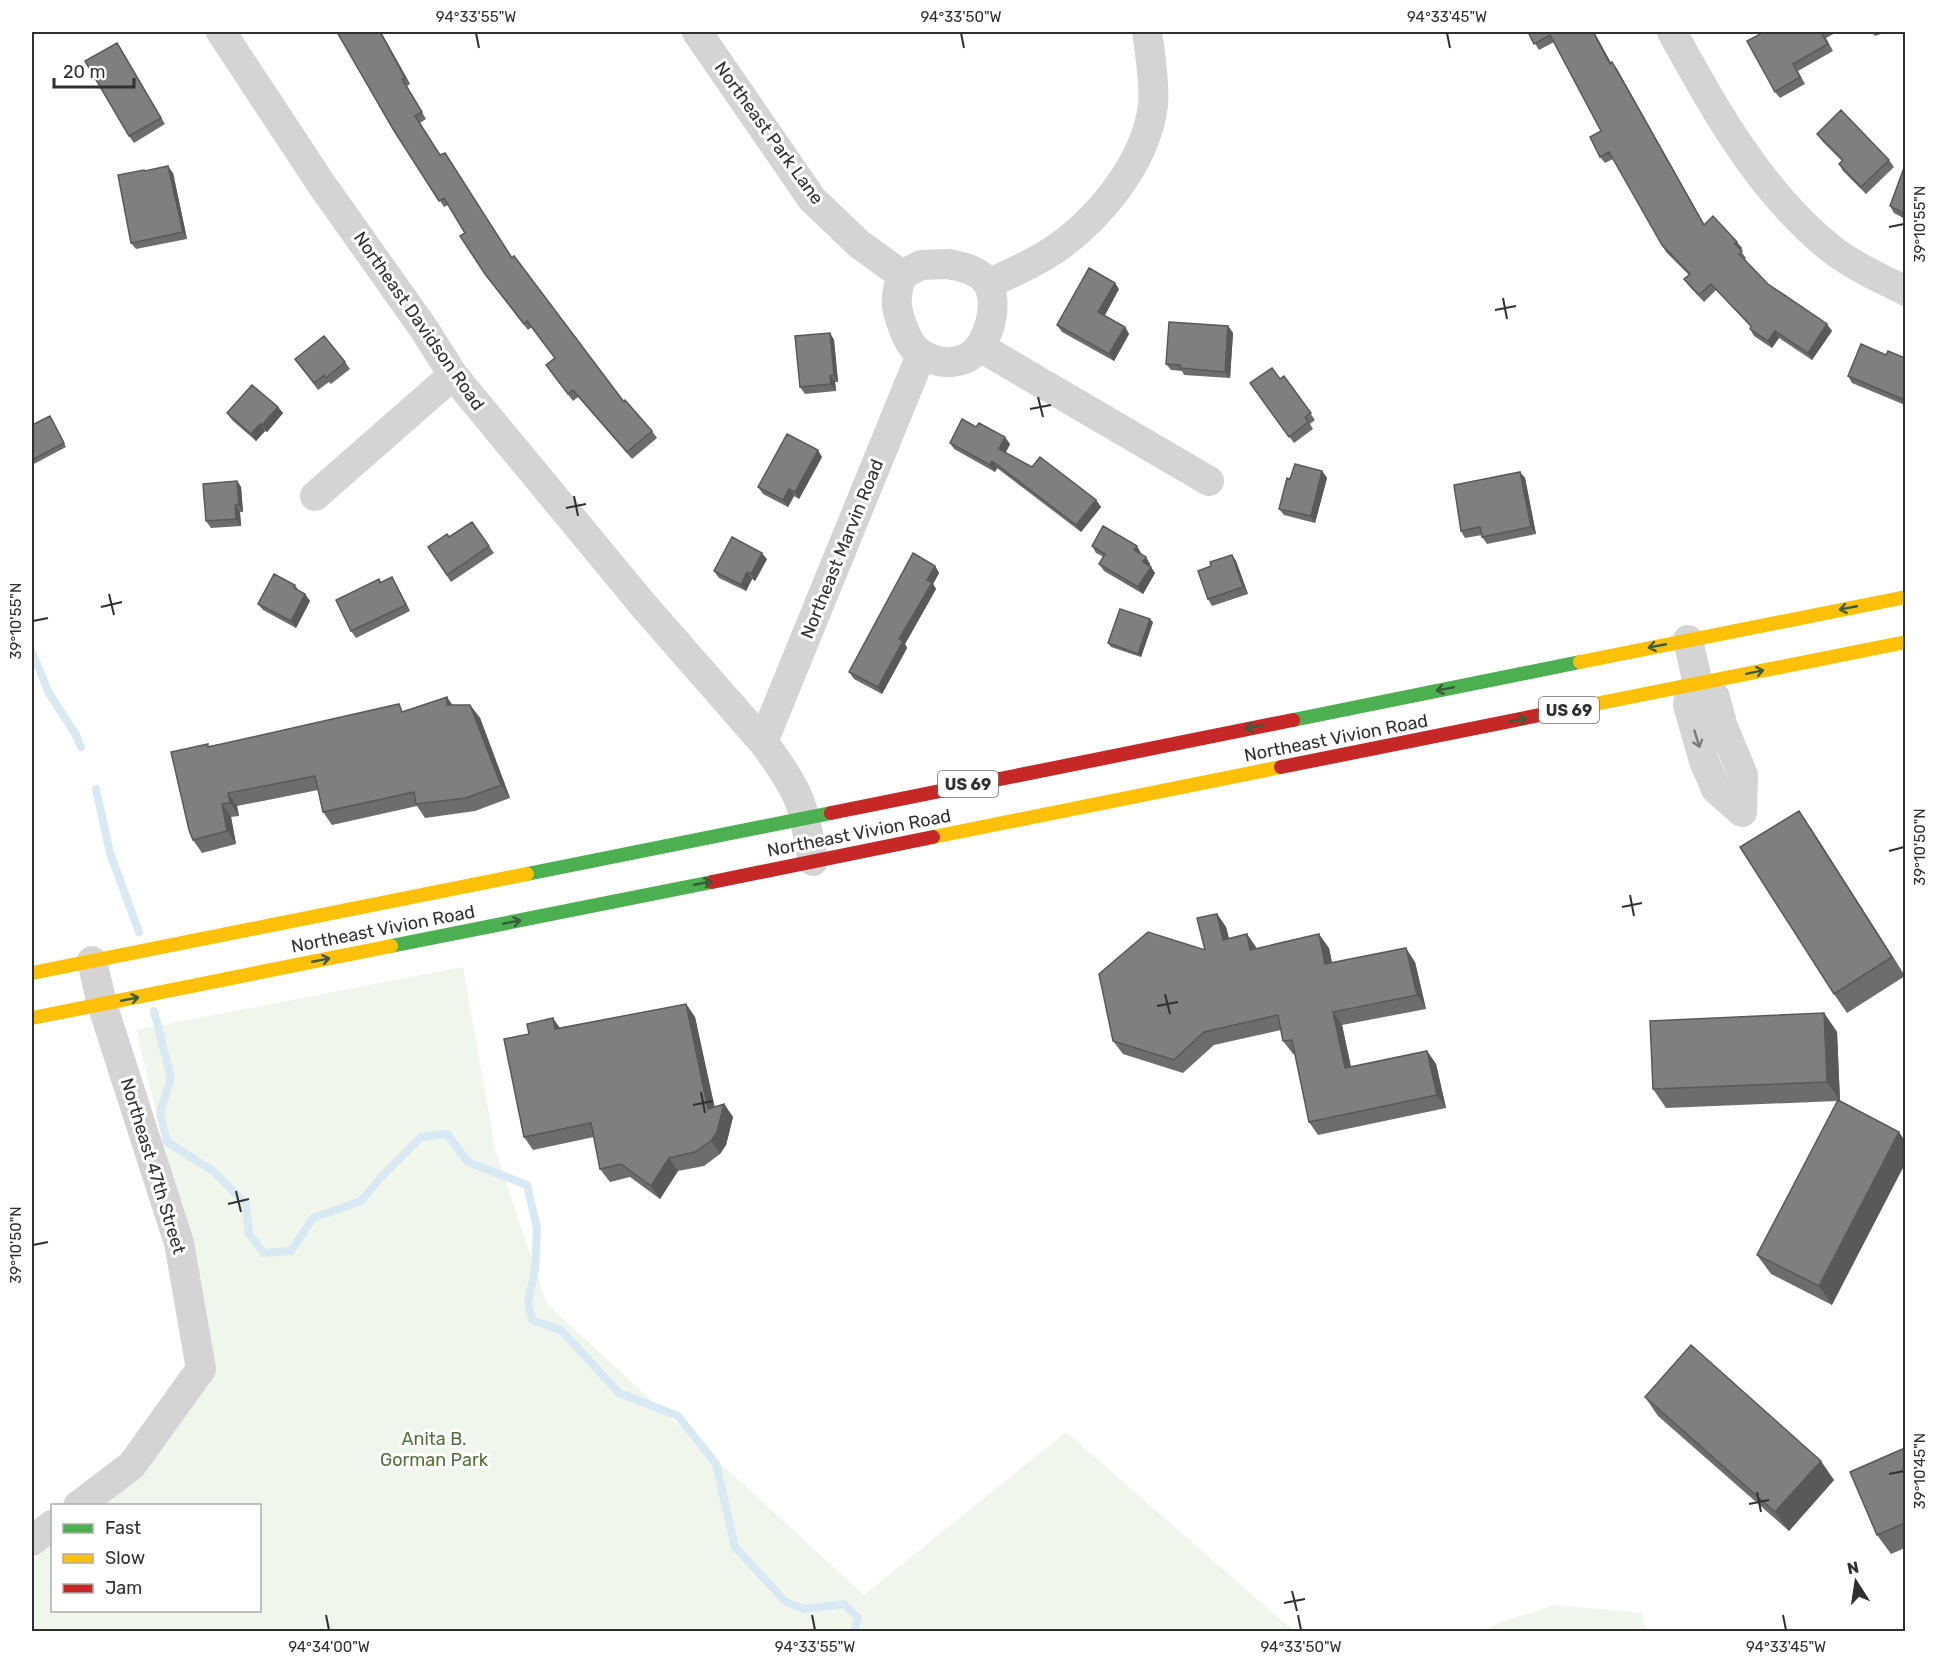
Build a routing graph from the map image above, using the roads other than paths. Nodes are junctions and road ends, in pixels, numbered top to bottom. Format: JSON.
{"nodes":[{"id":1,"x":221,"y":32,"type":"edge"},
{"id":2,"x":697,"y":32,"type":"edge"},
{"id":3,"x":1147,"y":32,"type":"edge"},
{"id":4,"x":1672,"y":32,"type":"edge"},
{"id":5,"x":902,"y":275,"type":"junction"},
{"id":6,"x":988,"y":284,"type":"junction"},
{"id":7,"x":1905,"y":291,"type":"edge"},
{"id":8,"x":980,"y":347,"type":"junction"},
{"id":9,"x":921,"y":355,"type":"junction"},
{"id":10,"x":453,"y":375,"type":"junction"},
{"id":11,"x":1209,"y":482,"type":"dead end"},
{"id":12,"x":315,"y":496,"type":"dead end"},
{"id":13,"x":1905,"y":597,"type":"edge"},
{"id":14,"x":1688,"y":640,"type":"junction"},
{"id":15,"x":1905,"y":642,"type":"edge"},
{"id":16,"x":1478,"y":682,"type":"junction"},
{"id":17,"x":1698,"y":684,"type":"junction"},
{"id":18,"x":1457,"y":704,"type":"dead end"},
{"id":19,"x":1446,"y":719,"type":"dead end"},
{"id":20,"x":1440,"y":736,"type":"junction"},
{"id":21,"x":763,"y":742,"type":"junction"},
{"id":22,"x":804,"y":817,"type":"junction"},
{"id":23,"x":813,"y":861,"type":"junction"},
{"id":24,"x":92,"y":961,"type":"junction"},
{"id":25,"x":32,"y":973,"type":"edge"},
{"id":26,"x":102,"y":1004,"type":"junction"},
{"id":27,"x":32,"y":1018,"type":"edge"},
{"id":28,"x":81,"y":1504,"type":"edge"},
{"id":29,"x":51,"y":1526,"type":"edge"},
{"id":30,"x":32,"y":1540,"type":"edge"}],
"edges":[{"from":1,"to":10,"type":"street","name":"Northeast Davidson Road"},
{"from":2,"to":5,"type":"street","name":"Northeast Park Lane"},
{"from":3,"to":6,"type":"street"},
{"from":4,"to":7,"type":"street"},
{"from":5,"to":6,"type":"street"},
{"from":5,"to":9,"type":"street"},
{"from":6,"to":8,"type":"street"},
{"from":8,"to":9,"type":"street"},
{"from":8,"to":11,"type":"street"},
{"from":9,"to":21,"type":"street","name":"Northeast Marvin Road"},
{"from":10,"to":12,"type":"street"},
{"from":10,"to":21,"type":"street","name":"Northeast Davidson Road"},
{"from":13,"to":14,"type":"main road","name":"Northeast Vivion Road","number":"US 69","one_way":true},
{"from":14,"to":16,"type":"main road","name":"Northeast Vivion Road","number":"US 69","one_way":true},
{"from":14,"to":17,"type":"street"},
{"from":17,"to":15,"type":"main road","name":"Northeast Vivion Road","number":"US 69","one_way":true},
{"from":16,"to":18,"type":"main road"},
{"from":16,"to":22,"type":"main road","name":"Northeast Vivion Road","number":"US 69","one_way":true},
{"from":20,"to":17,"type":"main road","name":"Northeast Vivion Road","number":"US 69","one_way":true},
{"from":19,"to":20,"type":"main road"},
{"from":20,"to":23,"type":"main road","name":"Northeast Vivion Road","number":"US 69"},
{"from":21,"to":22,"type":"street","name":"Northeast Davidson Road"},
{"from":22,"to":23,"type":"street","name":"Northeast Davidson Road"},
{"from":22,"to":24,"type":"main road","name":"Northeast Vivion Road","number":"US 69"},
{"from":26,"to":23,"type":"main road","name":"Northeast Vivion Road","number":"US 69","one_way":true},
{"from":24,"to":25,"type":"main road","name":"Northeast Vivion Road","number":"US 69"},
{"from":24,"to":26,"type":"street","name":"Northeast 47th Street"},
{"from":26,"to":27,"type":"main road","name":"Northeast Vivion Road","number":"US 69"},
{"from":26,"to":28,"type":"street","name":"Northeast 47th Street"},
{"from":29,"to":30,"type":"street"}]}
